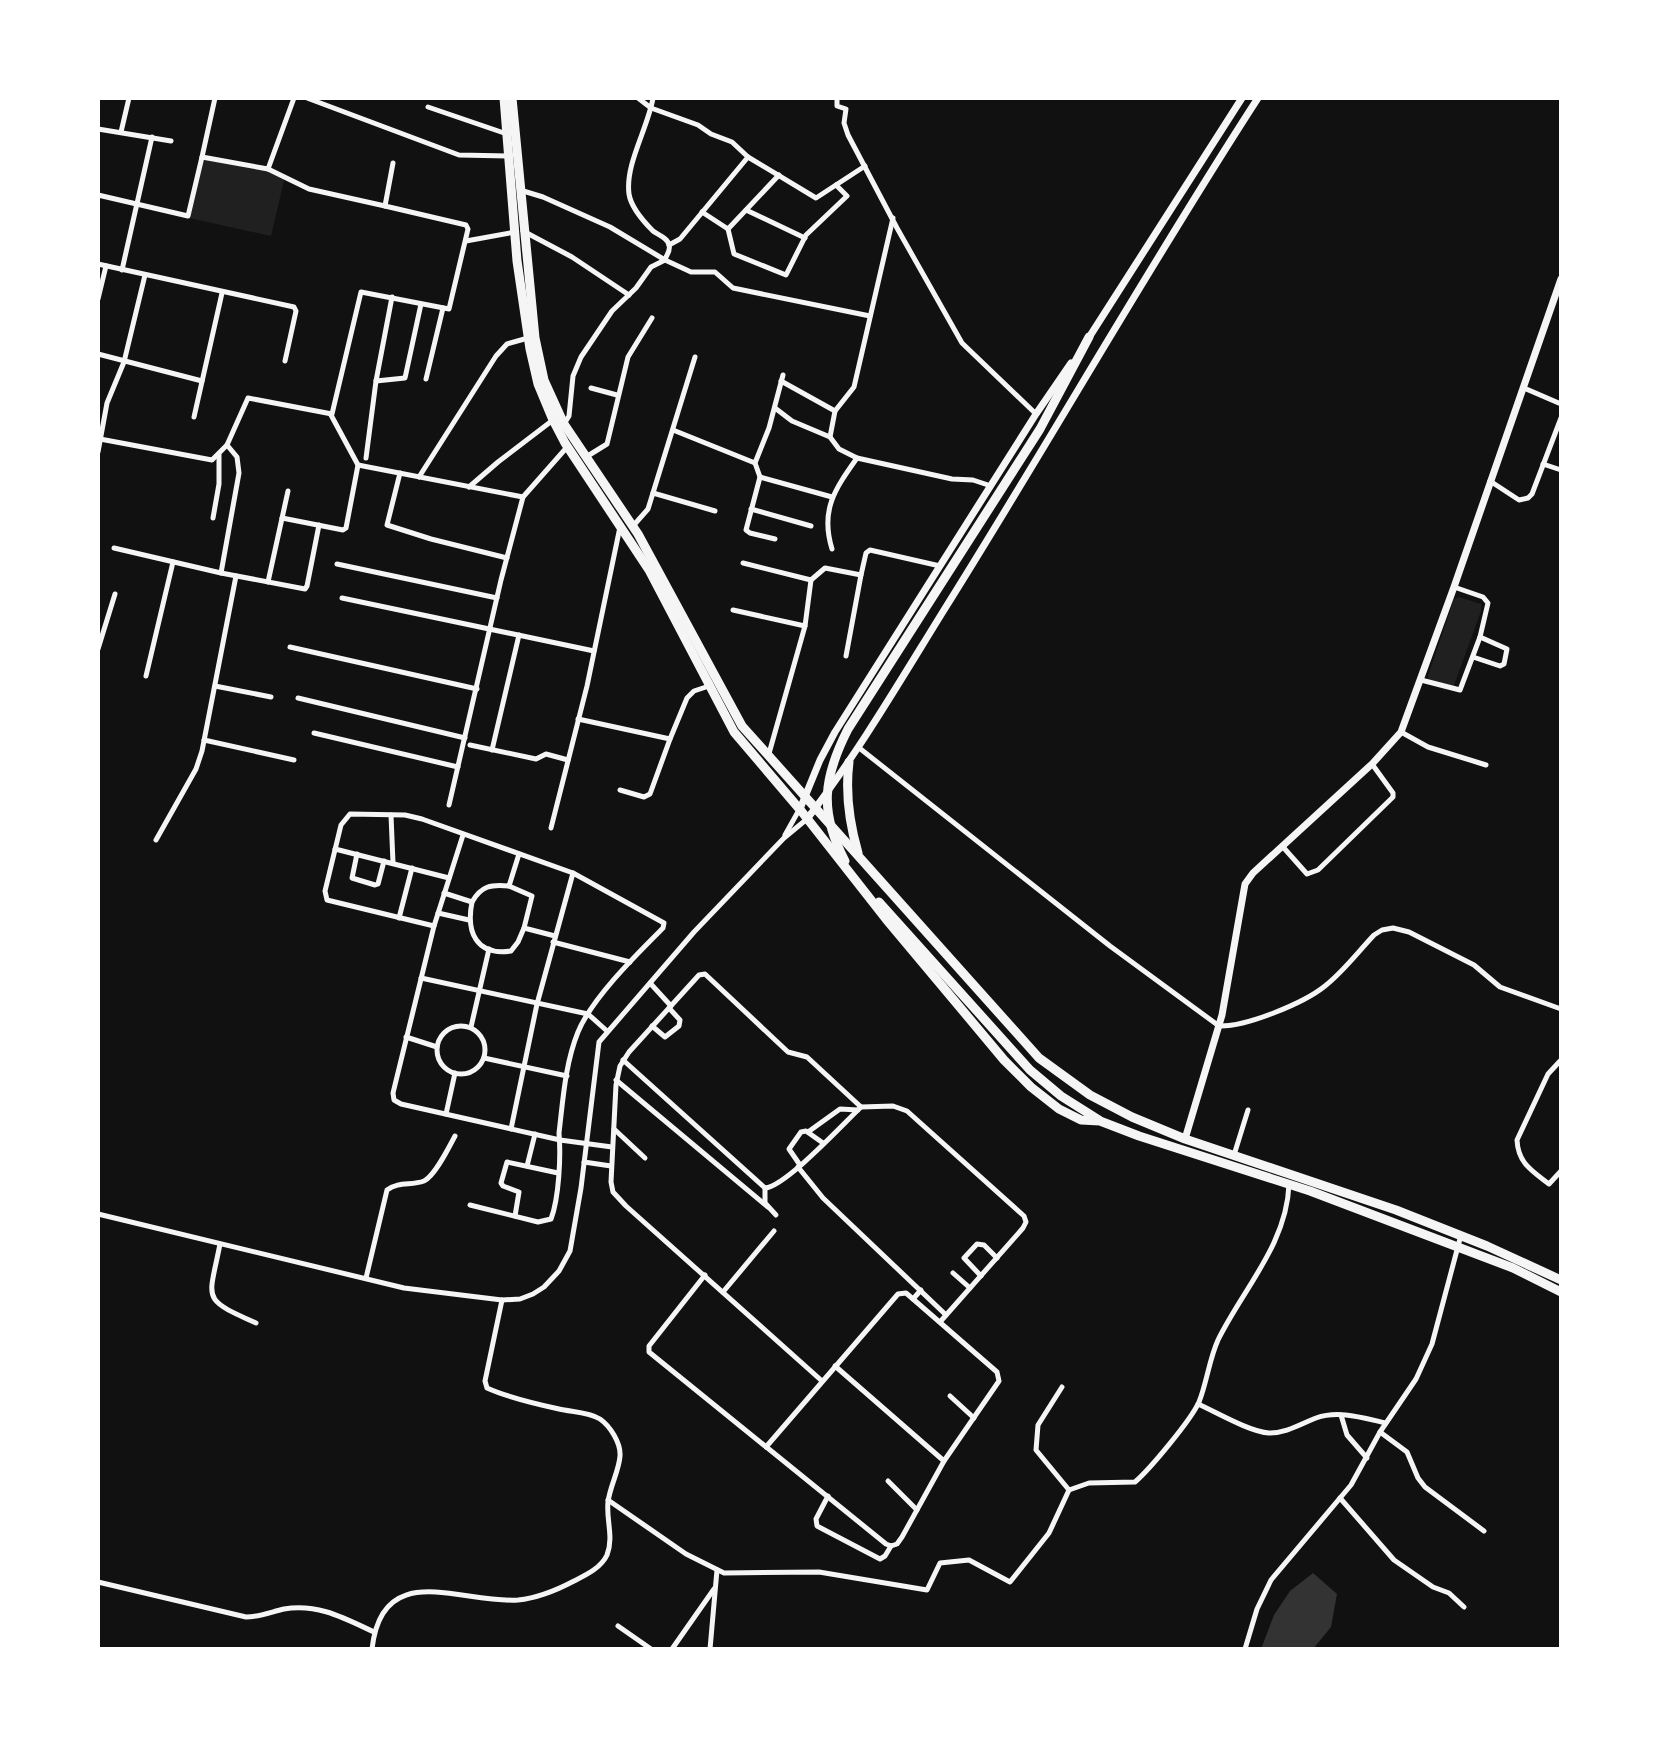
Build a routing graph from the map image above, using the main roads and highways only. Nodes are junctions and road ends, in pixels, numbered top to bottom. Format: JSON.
{"nodes":[{"id":1,"x":504,"y":98,"type":"edge"},
{"id":2,"x":512,"y":98,"type":"edge"},
{"id":3,"x":519,"y":231,"type":"junction"},
{"id":4,"x":1089,"y":337,"type":"road end"},
{"id":5,"x":849,"y":762,"type":"road end"},
{"id":6,"x":859,"y":858,"type":"junction"},
{"id":7,"x":1100,"y":1121,"type":"junction"},
{"id":8,"x":1561,"y":1280,"type":"edge"},
{"id":9,"x":1561,"y":1292,"type":"edge"}],
"edges":[{"from":1,"to":3,"type":"main road"},
{"from":2,"to":3,"type":"main road"},
{"from":3,"to":6,"type":"main road"},
{"from":3,"to":7,"type":"main road"},
{"from":4,"to":7,"type":"main road"},
{"from":5,"to":6,"type":"main road"},
{"from":6,"to":8,"type":"main road"},
{"from":7,"to":9,"type":"main road"}]}
